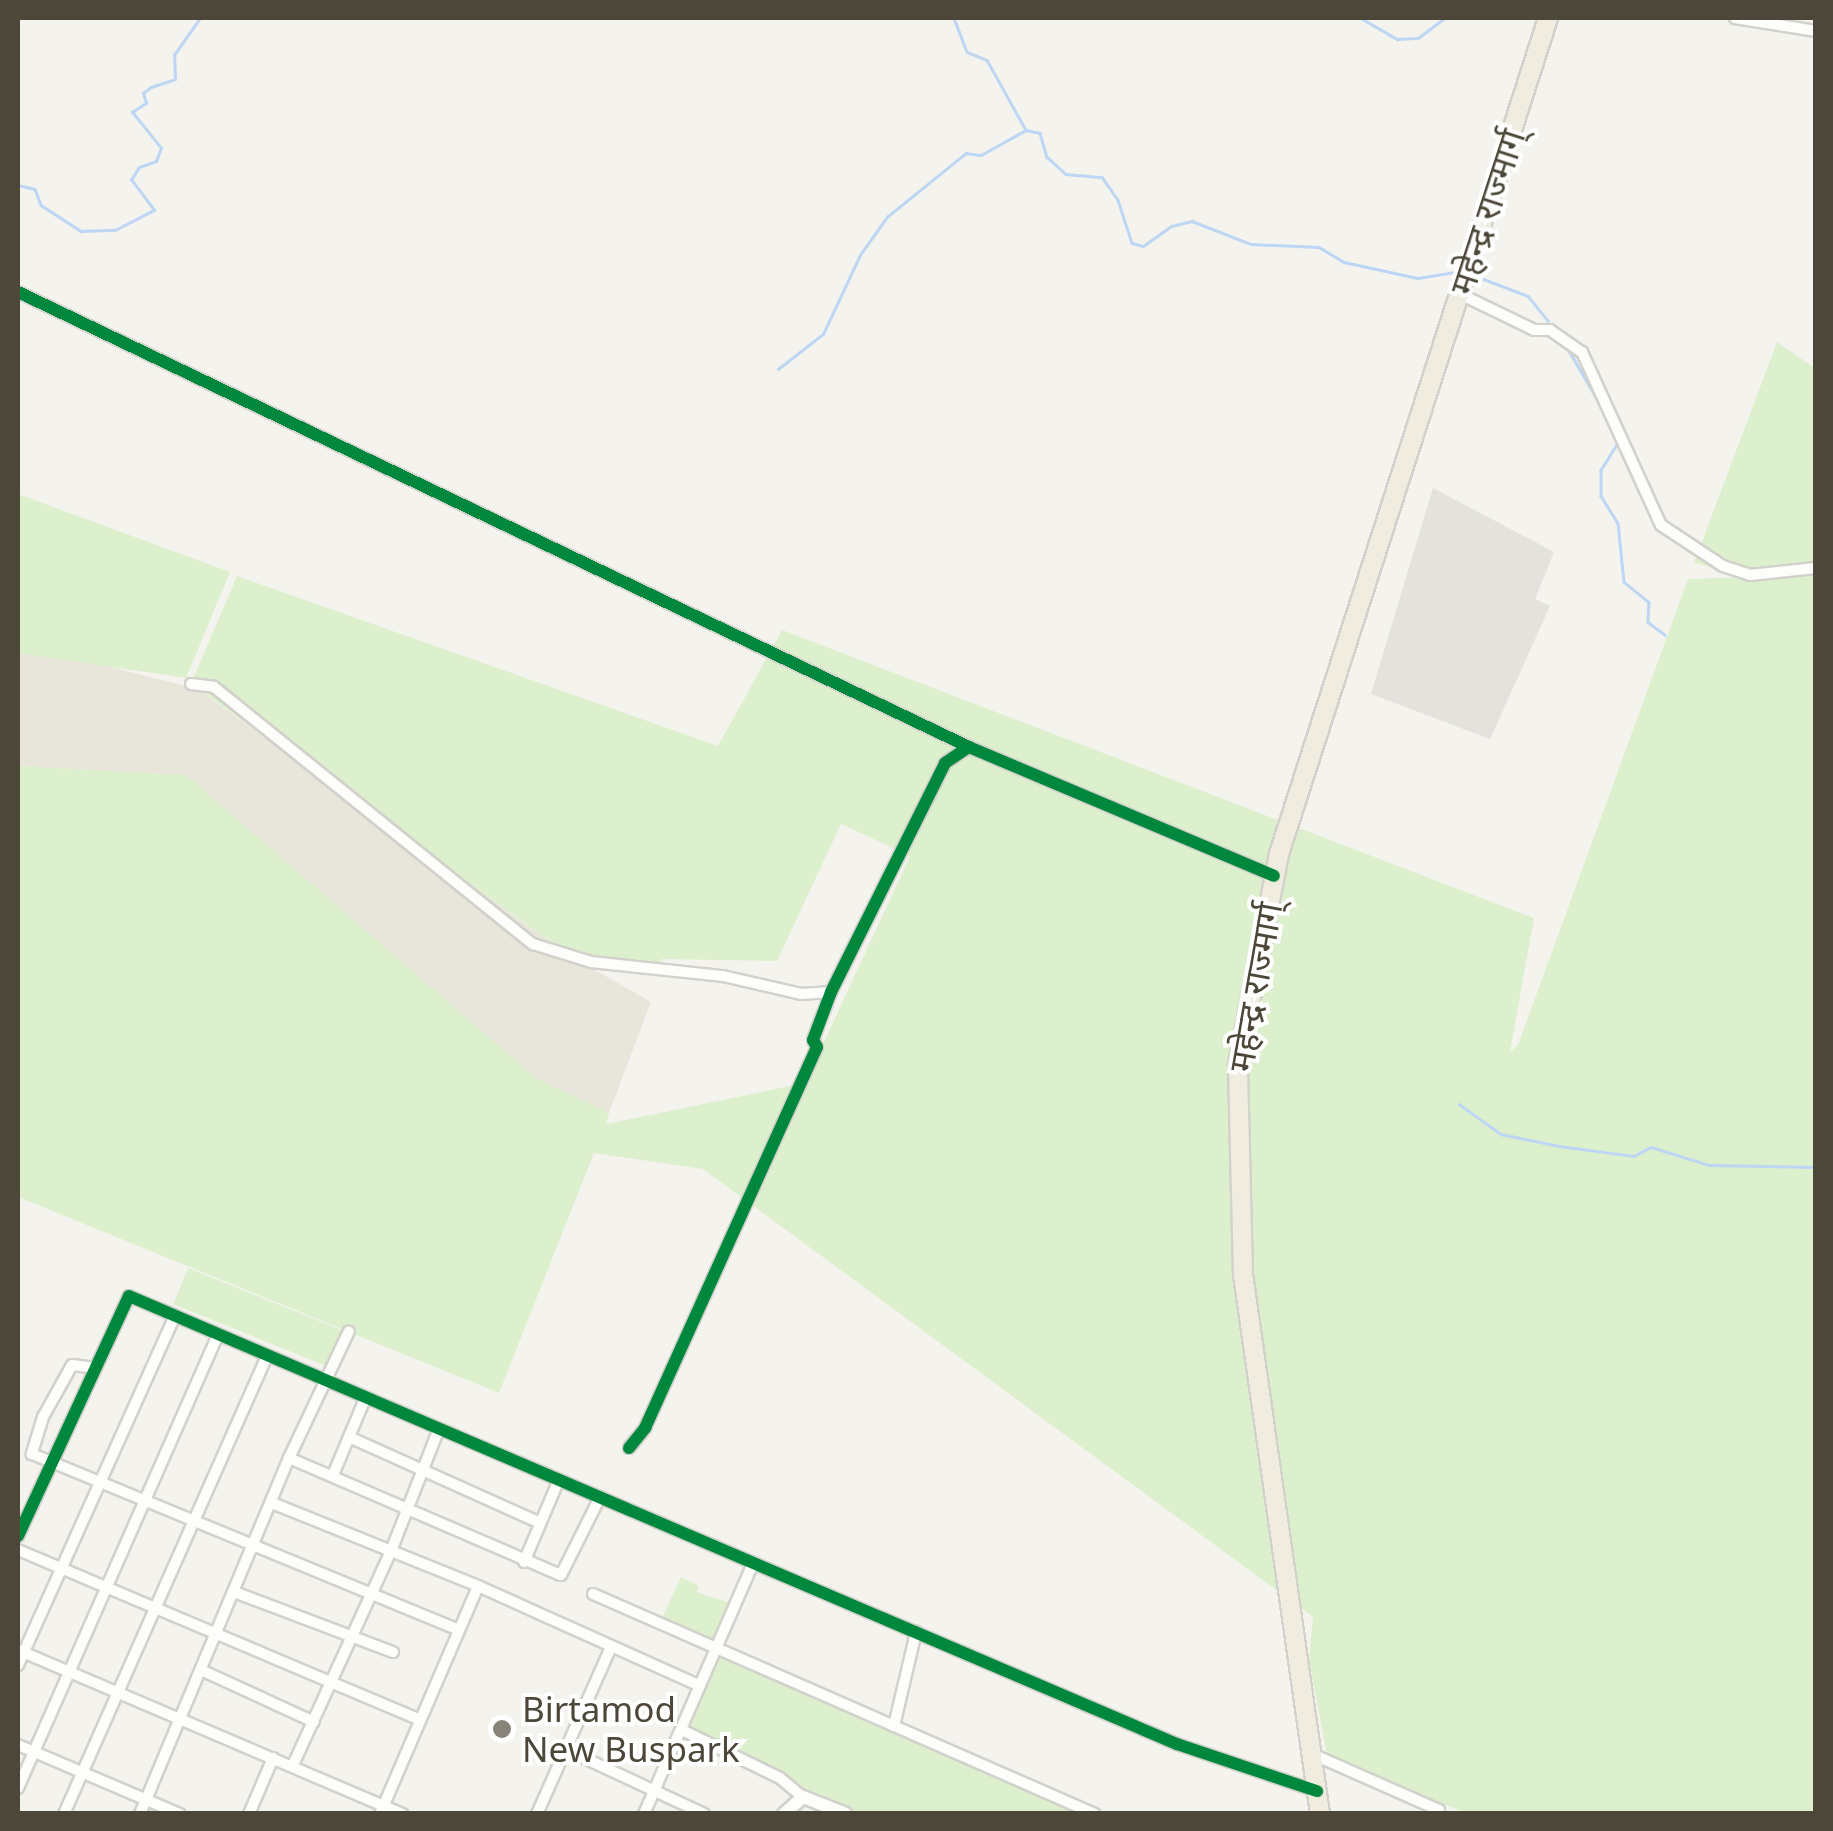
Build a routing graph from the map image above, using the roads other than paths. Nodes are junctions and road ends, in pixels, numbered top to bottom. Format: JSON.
{"nodes":[{"id":1,"x":1735,"y":18,"type":"edge"},
{"id":2,"x":1552,"y":19,"type":"edge"},
{"id":3,"x":1816,"y":31,"type":"edge"},
{"id":4,"x":18,"y":292,"type":"edge"},
{"id":5,"x":1460,"y":294,"type":"junction"},
{"id":6,"x":1816,"y":568,"type":"edge"},
{"id":7,"x":191,"y":684,"type":"dead end"},
{"id":8,"x":970,"y":747,"type":"junction"},
{"id":9,"x":1274,"y":876,"type":"junction"},
{"id":10,"x":830,"y":992,"type":"junction"},
{"id":11,"x":175,"y":1316,"type":"junction"},
{"id":12,"x":350,"y":1331,"type":"dead end"},
{"id":13,"x":218,"y":1334,"type":"junction"},
{"id":14,"x":267,"y":1356,"type":"junction"},
{"id":15,"x":96,"y":1368,"type":"junction"},
{"id":16,"x":326,"y":1381,"type":"junction"},
{"id":17,"x":365,"y":1399,"type":"junction"},
{"id":18,"x":438,"y":1431,"type":"junction"},
{"id":19,"x":349,"y":1437,"type":"junction"},
{"id":20,"x":629,"y":1448,"type":"dead end"},
{"id":21,"x":289,"y":1458,"type":"junction"},
{"id":22,"x":53,"y":1462,"type":"junction"},
{"id":23,"x":423,"y":1470,"type":"junction"},
{"id":24,"x":333,"y":1475,"type":"junction"},
{"id":25,"x":558,"y":1482,"type":"junction"},
{"id":26,"x":100,"y":1484,"type":"junction"},
{"id":27,"x":600,"y":1497,"type":"junction"},
{"id":28,"x":143,"y":1500,"type":"junction"},
{"id":29,"x":272,"y":1503,"type":"junction"},
{"id":30,"x":407,"y":1511,"type":"junction"},
{"id":31,"x":538,"y":1522,"type":"junction"},
{"id":32,"x":190,"y":1525,"type":"junction"},
{"id":33,"x":18,"y":1536,"type":"edge"},
{"id":34,"x":252,"y":1548,"type":"junction"},
{"id":35,"x":18,"y":1550,"type":"edge"},
{"id":36,"x":391,"y":1552,"type":"junction"},
{"id":37,"x":524,"y":1562,"type":"junction"},
{"id":38,"x":752,"y":1566,"type":"junction"},
{"id":39,"x":58,"y":1568,"type":"junction"},
{"id":40,"x":478,"y":1586,"type":"junction"},
{"id":41,"x":104,"y":1588,"type":"junction"},
{"id":42,"x":234,"y":1592,"type":"junction"},
{"id":43,"x":371,"y":1593,"type":"junction"},
{"id":44,"x":593,"y":1594,"type":"dead end"},
{"id":45,"x":155,"y":1609,"type":"junction"},
{"id":46,"x":456,"y":1629,"type":"junction"},
{"id":47,"x":916,"y":1632,"type":"junction"},
{"id":48,"x":215,"y":1634,"type":"junction"},
{"id":49,"x":350,"y":1637,"type":"junction"},
{"id":50,"x":720,"y":1646,"type":"junction"},
{"id":51,"x":610,"y":1650,"type":"junction"},
{"id":52,"x":21,"y":1651,"type":"edge"},
{"id":53,"x":393,"y":1652,"type":"dead end"},
{"id":54,"x":18,"y":1665,"type":"edge"},
{"id":55,"x":68,"y":1670,"type":"junction"},
{"id":56,"x":200,"y":1670,"type":"junction"},
{"id":57,"x":330,"y":1682,"type":"junction"},
{"id":58,"x":700,"y":1686,"type":"junction"},
{"id":59,"x":120,"y":1692,"type":"junction"},
{"id":60,"x":178,"y":1718,"type":"junction"},
{"id":61,"x":420,"y":1720,"type":"junction"},
{"id":62,"x":314,"y":1722,"type":"junction"},
{"id":63,"x":894,"y":1726,"type":"junction"},
{"id":64,"x":682,"y":1730,"type":"junction"},
{"id":65,"x":18,"y":1745,"type":"edge"},
{"id":66,"x":567,"y":1750,"type":"junction"},
{"id":67,"x":34,"y":1751,"type":"junction"},
{"id":68,"x":1312,"y":1754,"type":"junction"},
{"id":69,"x":273,"y":1758,"type":"junction"},
{"id":70,"x":293,"y":1765,"type":"junction"},
{"id":71,"x":82,"y":1775,"type":"junction"},
{"id":72,"x":18,"y":1788,"type":"edge"},
{"id":73,"x":655,"y":1788,"type":"junction"},
{"id":74,"x":1318,"y":1792,"type":"junction"},
{"id":75,"x":803,"y":1797,"type":"junction"},
{"id":76,"x":146,"y":1800,"type":"junction"},
{"id":77,"x":382,"y":1810,"type":"edge"},
{"id":78,"x":1439,"y":1810,"type":"dead end"},
{"id":79,"x":64,"y":1814,"type":"edge"},
{"id":80,"x":140,"y":1814,"type":"edge"},
{"id":81,"x":180,"y":1814,"type":"edge"},
{"id":82,"x":249,"y":1814,"type":"edge"},
{"id":83,"x":402,"y":1814,"type":"edge"},
{"id":84,"x":538,"y":1814,"type":"edge"},
{"id":85,"x":644,"y":1814,"type":"edge"},
{"id":86,"x":704,"y":1814,"type":"edge"},
{"id":87,"x":784,"y":1814,"type":"edge"},
{"id":88,"x":846,"y":1814,"type":"edge"},
{"id":89,"x":1095,"y":1814,"type":"edge"},
{"id":90,"x":1320,"y":1814,"type":"edge"}],
"edges":[{"from":1,"to":3,"type":"street"},
{"from":2,"to":5,"type":"highway","name":"महेन्द्र राज्मार्ग्"},
{"from":4,"to":8,"type":"street"},
{"from":5,"to":6,"type":"street"},
{"from":5,"to":9,"type":"highway","name":"महेन्द्र राज्मार्ग्"},
{"from":7,"to":10,"type":"street"},
{"from":8,"to":9,"type":"street"},
{"from":8,"to":10,"type":"street"},
{"from":9,"to":68,"type":"highway","name":"महेन्द्र राज्मार्ग्"},
{"from":10,"to":20,"type":"street"},
{"from":11,"to":13,"type":"street"},
{"from":11,"to":15,"type":"street"},
{"from":11,"to":26,"type":"street"},
{"from":12,"to":16,"type":"street"},
{"from":13,"to":14,"type":"street"},
{"from":13,"to":28,"type":"street"},
{"from":14,"to":16,"type":"street"},
{"from":14,"to":32,"type":"street"},
{"from":15,"to":22,"type":"street"},
{"from":15,"to":22,"type":"street"},
{"from":16,"to":17,"type":"street"},
{"from":16,"to":21,"type":"street"},
{"from":17,"to":18,"type":"street"},
{"from":17,"to":19,"type":"street"},
{"from":18,"to":23,"type":"street"},
{"from":18,"to":25,"type":"street"},
{"from":19,"to":23,"type":"street"},
{"from":19,"to":24,"type":"street"},
{"from":21,"to":24,"type":"street"},
{"from":21,"to":29,"type":"street"},
{"from":22,"to":26,"type":"street"},
{"from":22,"to":33,"type":"street"},
{"from":23,"to":30,"type":"street"},
{"from":23,"to":31,"type":"street"},
{"from":24,"to":30,"type":"street"},
{"from":25,"to":27,"type":"street"},
{"from":25,"to":31,"type":"street"},
{"from":26,"to":28,"type":"street"},
{"from":26,"to":39,"type":"street"},
{"from":27,"to":37,"type":"street"},
{"from":27,"to":38,"type":"street"},
{"from":28,"to":32,"type":"street"},
{"from":28,"to":41,"type":"street"},
{"from":29,"to":34,"type":"street"},
{"from":29,"to":36,"type":"street"},
{"from":30,"to":36,"type":"street"},
{"from":30,"to":37,"type":"street"},
{"from":31,"to":37,"type":"street"},
{"from":32,"to":34,"type":"street"},
{"from":32,"to":45,"type":"street"},
{"from":34,"to":42,"type":"street"},
{"from":34,"to":43,"type":"street"},
{"from":35,"to":39,"type":"street"},
{"from":36,"to":40,"type":"street"},
{"from":36,"to":43,"type":"street"},
{"from":38,"to":47,"type":"street"},
{"from":38,"to":50,"type":"street"},
{"from":39,"to":41,"type":"street"},
{"from":39,"to":52,"type":"street"},
{"from":40,"to":46,"type":"street"},
{"from":40,"to":51,"type":"street"},
{"from":41,"to":45,"type":"street"},
{"from":41,"to":55,"type":"street"},
{"from":42,"to":48,"type":"street"},
{"from":42,"to":49,"type":"street"},
{"from":43,"to":46,"type":"street"},
{"from":43,"to":49,"type":"street"},
{"from":44,"to":50,"type":"street"},
{"from":45,"to":48,"type":"street"},
{"from":45,"to":59,"type":"street"},
{"from":46,"to":61,"type":"street"},
{"from":47,"to":63,"type":"street"},
{"from":47,"to":74,"type":"street"},
{"from":48,"to":56,"type":"street"},
{"from":48,"to":57,"type":"street"},
{"from":49,"to":53,"type":"street"},
{"from":49,"to":57,"type":"street"},
{"from":50,"to":58,"type":"street"},
{"from":50,"to":63,"type":"street"},
{"from":51,"to":58,"type":"street"},
{"from":51,"to":66,"type":"street"},
{"from":52,"to":54,"type":"street"},
{"from":52,"to":55,"type":"street"},
{"from":55,"to":59,"type":"street"},
{"from":55,"to":67,"type":"street"},
{"from":56,"to":60,"type":"street"},
{"from":56,"to":62,"type":"street"},
{"from":57,"to":61,"type":"street"},
{"from":57,"to":62,"type":"street"},
{"from":58,"to":64,"type":"street"},
{"from":59,"to":60,"type":"street"},
{"from":59,"to":71,"type":"street"},
{"from":60,"to":69,"type":"street"},
{"from":60,"to":76,"type":"street"},
{"from":61,"to":77,"type":"street"},
{"from":62,"to":70,"type":"street"},
{"from":63,"to":89,"type":"street"},
{"from":64,"to":73,"type":"street"},
{"from":64,"to":75,"type":"street"},
{"from":65,"to":67,"type":"street"},
{"from":66,"to":73,"type":"street"},
{"from":66,"to":84,"type":"street"},
{"from":67,"to":71,"type":"street"},
{"from":67,"to":72,"type":"street"},
{"from":68,"to":74,"type":"highway","name":"महेन्द्र राज्मार्ग्"},
{"from":68,"to":78,"type":"street"},
{"from":69,"to":70,"type":"street"},
{"from":69,"to":82,"type":"street"},
{"from":70,"to":77,"type":"street"},
{"from":71,"to":76,"type":"street"},
{"from":71,"to":79,"type":"street"},
{"from":73,"to":85,"type":"street"},
{"from":73,"to":86,"type":"street"},
{"from":74,"to":90,"type":"highway","name":"महेन्द्र राज्मार्ग्"},
{"from":75,"to":87,"type":"street"},
{"from":75,"to":88,"type":"street"},
{"from":76,"to":80,"type":"street"},
{"from":76,"to":81,"type":"street"},
{"from":77,"to":83,"type":"street"}]}
